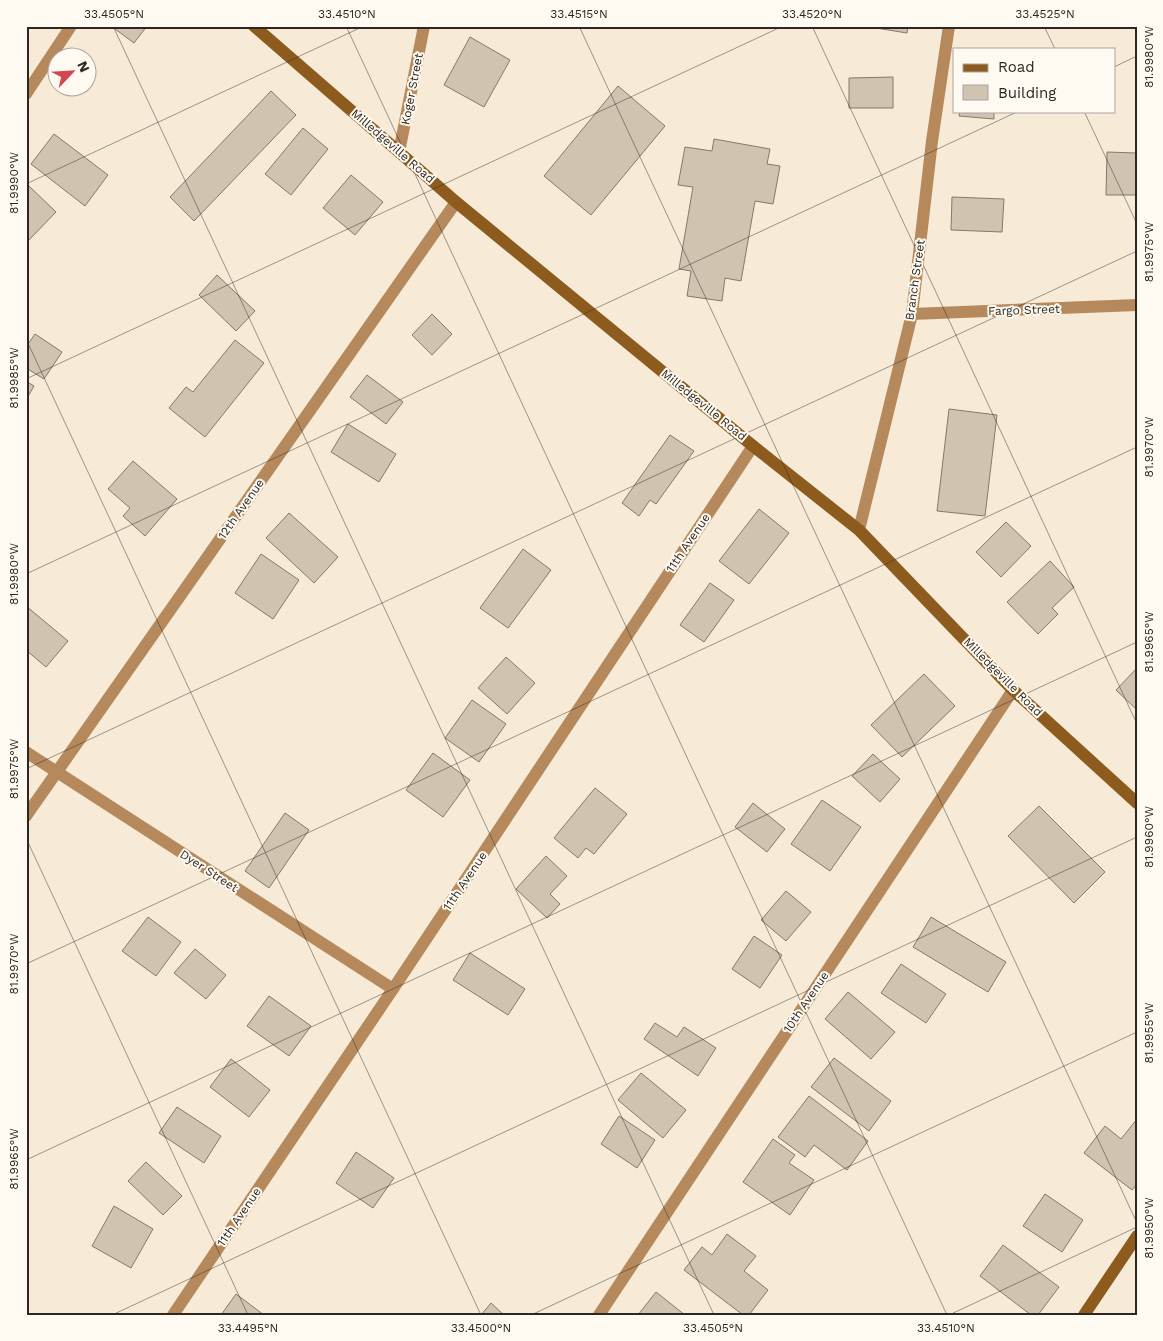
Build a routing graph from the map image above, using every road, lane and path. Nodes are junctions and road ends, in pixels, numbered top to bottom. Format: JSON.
{"nodes":[{"id":1,"x":71,"y":26,"type":"edge"},
{"id":2,"x":254,"y":26,"type":"edge"},
{"id":3,"x":424,"y":26,"type":"edge"},
{"id":4,"x":949,"y":26,"type":"edge"},
{"id":5,"x":26,"y":94,"type":"edge"},
{"id":6,"x":399,"y":152,"type":"junction"},
{"id":7,"x":456,"y":202,"type":"junction"},
{"id":8,"x":1137,"y":305,"type":"edge"},
{"id":9,"x":912,"y":314,"type":"junction"},
{"id":10,"x":753,"y":446,"type":"junction"},
{"id":11,"x":859,"y":530,"type":"junction"},
{"id":12,"x":1013,"y":690,"type":"junction"},
{"id":13,"x":26,"y":752,"type":"edge"},
{"id":14,"x":57,"y":772,"type":"junction"},
{"id":15,"x":1137,"y":803,"type":"edge"},
{"id":16,"x":26,"y":816,"type":"edge"},
{"id":17,"x":393,"y":989,"type":"junction"},
{"id":18,"x":1137,"y":1236,"type":"edge"},
{"id":19,"x":173,"y":1315,"type":"edge"},
{"id":20,"x":599,"y":1315,"type":"edge"},
{"id":21,"x":1084,"y":1315,"type":"edge"}],
"edges":[{"from":1,"to":5,"type":"street"},
{"from":2,"to":6,"type":"main road","name":"Milledgeville Road"},
{"from":3,"to":6,"type":"street","name":"Koger Street"},
{"from":4,"to":9,"type":"street","name":"Branch Street"},
{"from":6,"to":7,"type":"main road","name":"Milledgeville Road"},
{"from":7,"to":10,"type":"main road","name":"Milledgeville Road"},
{"from":7,"to":14,"type":"street","name":"12th Avenue"},
{"from":8,"to":9,"type":"street","name":"Fargo Street"},
{"from":9,"to":11,"type":"street","name":"Branch Street"},
{"from":10,"to":11,"type":"main road","name":"Milledgeville Road"},
{"from":10,"to":17,"type":"street","name":"11th Avenue"},
{"from":11,"to":12,"type":"main road","name":"Milledgeville Road"},
{"from":12,"to":15,"type":"main road","name":"Milledgeville Road"},
{"from":12,"to":20,"type":"street","name":"10th Avenue"},
{"from":13,"to":14,"type":"street","name":"Dyer Street"},
{"from":14,"to":16,"type":"street","name":"12th Avenue"},
{"from":14,"to":17,"type":"street","name":"Dyer Street"},
{"from":17,"to":19,"type":"street","name":"11th Avenue"},
{"from":18,"to":21,"type":"main road"}]}
